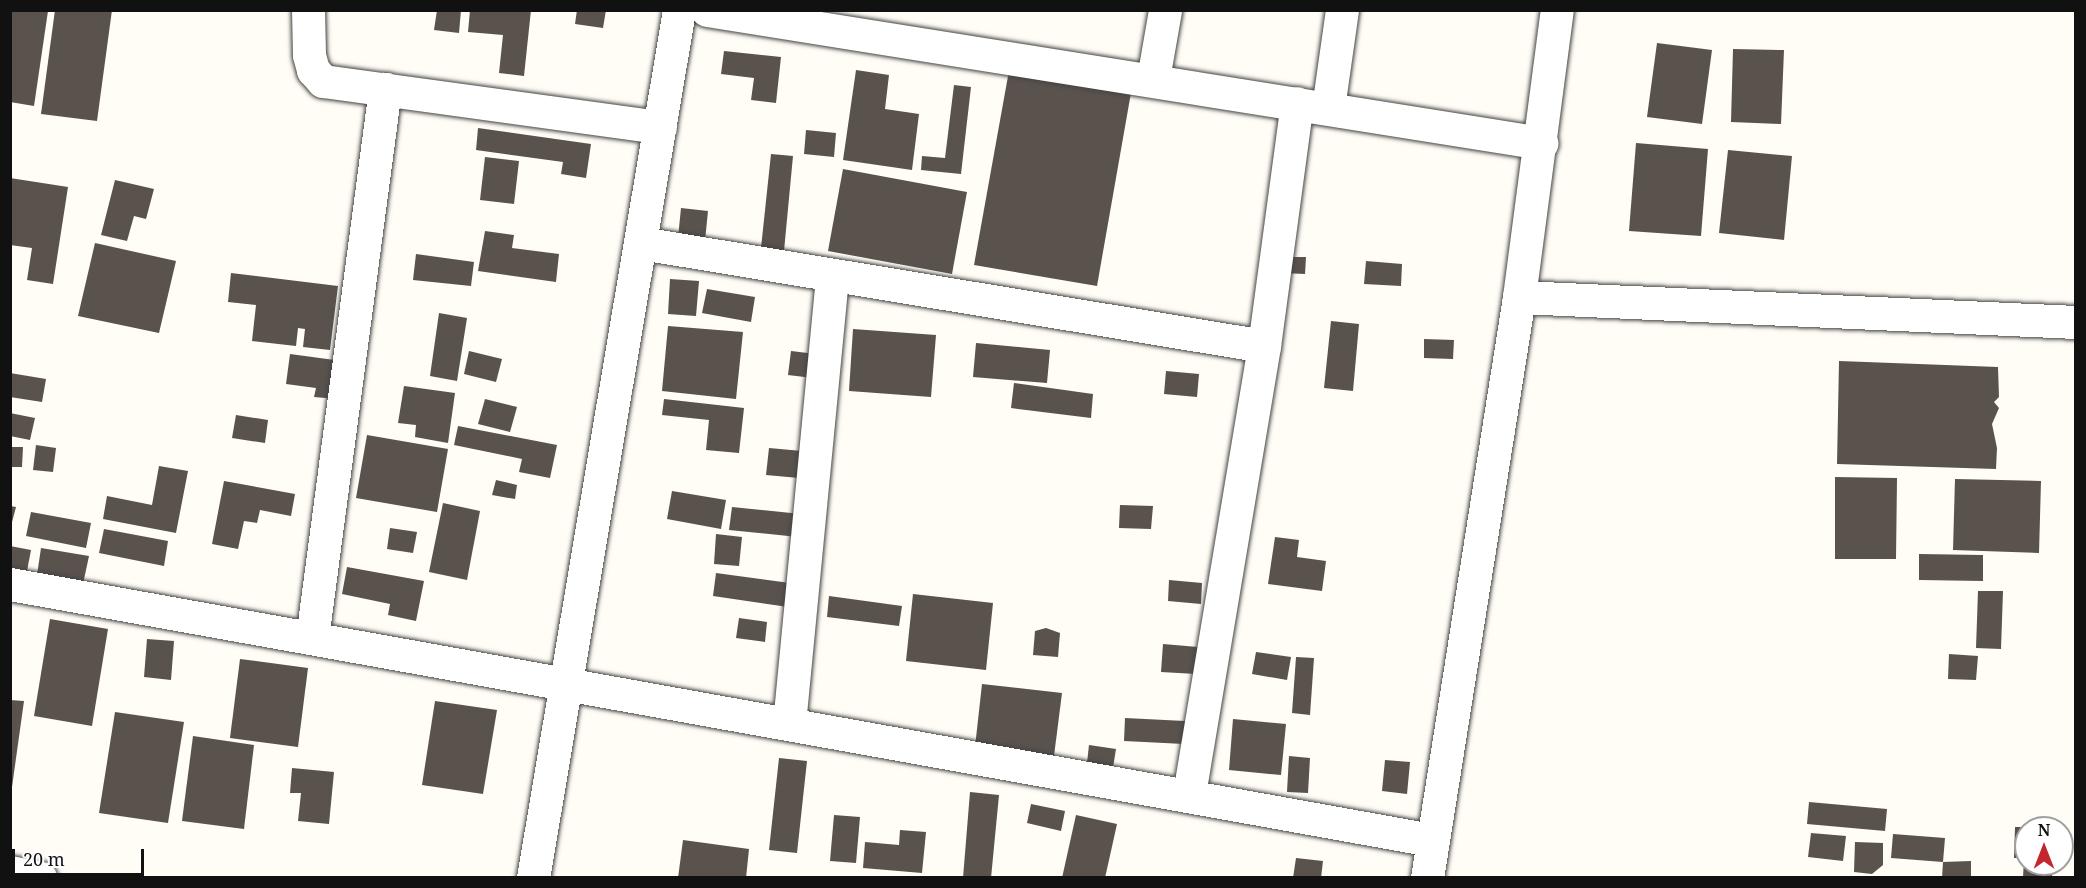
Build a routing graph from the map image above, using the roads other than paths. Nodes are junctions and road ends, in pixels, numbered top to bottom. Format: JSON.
{"nodes":[{"id":1,"x":308,"y":10,"type":"edge"},
{"id":2,"x":679,"y":10,"type":"edge"},
{"id":3,"x":707,"y":10,"type":"edge"},
{"id":4,"x":1165,"y":10,"type":"edge"},
{"id":5,"x":1342,"y":10,"type":"edge"},
{"id":6,"x":1557,"y":10,"type":"edge"},
{"id":7,"x":1153,"y":78,"type":"junction"},
{"id":8,"x":385,"y":89,"type":"junction"},
{"id":9,"x":1312,"y":105,"type":"junction"},
{"id":10,"x":660,"y":127,"type":"junction"},
{"id":11,"x":1541,"y":143,"type":"junction"},
{"id":12,"x":641,"y":243,"type":"junction"},
{"id":13,"x":832,"y":276,"type":"junction"},
{"id":14,"x":1519,"y":297,"type":"junction"},
{"id":15,"x":2076,"y":322,"type":"edge"},
{"id":16,"x":1264,"y":345,"type":"junction"},
{"id":17,"x":10,"y":584,"type":"edge"},
{"id":18,"x":312,"y":638,"type":"junction"},
{"id":19,"x":568,"y":684,"type":"junction"},
{"id":20,"x":789,"y":724,"type":"junction"},
{"id":21,"x":1189,"y":796,"type":"junction"},
{"id":22,"x":1432,"y":840,"type":"junction"},
{"id":23,"x":10,"y":872,"type":"edge"},
{"id":24,"x":40,"y":878,"type":"edge"},
{"id":25,"x":533,"y":878,"type":"edge"},
{"id":26,"x":1427,"y":878,"type":"edge"}],
"edges":[{"from":1,"to":8,"type":"street"},
{"from":2,"to":10,"type":"street"},
{"from":3,"to":7,"type":"street"},
{"from":4,"to":7,"type":"street"},
{"from":5,"to":9,"type":"street"},
{"from":6,"to":11,"type":"street"},
{"from":7,"to":9,"type":"street"},
{"from":8,"to":10,"type":"street"},
{"from":8,"to":18,"type":"street"},
{"from":9,"to":11,"type":"street"},
{"from":9,"to":16,"type":"street"},
{"from":10,"to":12,"type":"street"},
{"from":11,"to":14,"type":"street"},
{"from":12,"to":13,"type":"street"},
{"from":12,"to":19,"type":"street"},
{"from":13,"to":16,"type":"street"},
{"from":13,"to":20,"type":"street"},
{"from":14,"to":15,"type":"street"},
{"from":14,"to":22,"type":"street"},
{"from":16,"to":21,"type":"street"},
{"from":17,"to":18,"type":"street"},
{"from":18,"to":19,"type":"street"},
{"from":19,"to":20,"type":"street"},
{"from":19,"to":25,"type":"street"},
{"from":20,"to":21,"type":"street"},
{"from":21,"to":22,"type":"street"},
{"from":22,"to":26,"type":"street"},
{"from":23,"to":24,"type":"street"}]}
